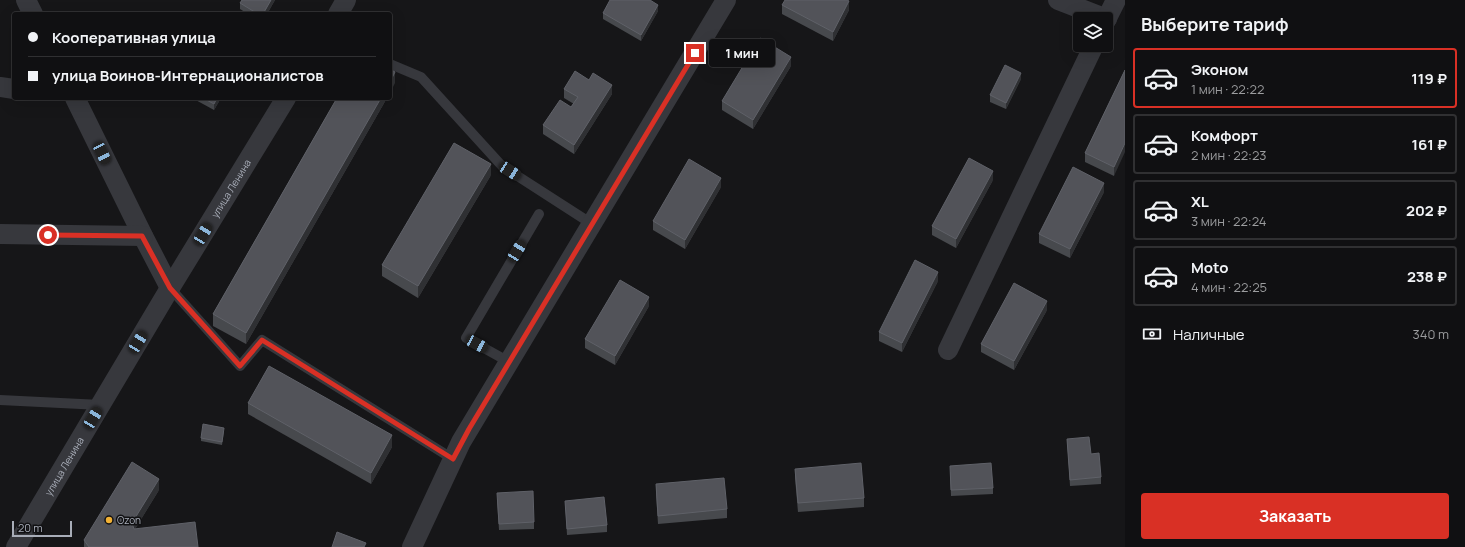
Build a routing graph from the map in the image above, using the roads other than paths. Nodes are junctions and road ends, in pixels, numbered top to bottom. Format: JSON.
{"nodes":[{"id":1,"x":26,"y":0,"type":"edge"},
{"id":2,"x":346,"y":0,"type":"edge"},
{"id":3,"x":726,"y":0,"type":"edge"},
{"id":4,"x":1058,"y":0,"type":"edge"},
{"id":5,"x":1116,"y":0,"type":"edge"},
{"id":6,"x":32,"y":12,"type":"edge"},
{"id":7,"x":339,"y":12,"type":"edge"},
{"id":8,"x":1088,"y":12,"type":"edge"},
{"id":9,"x":1110,"y":12,"type":"edge"},
{"id":10,"x":1091,"y":52,"type":"edge"},
{"id":11,"x":392,"y":65,"type":"edge"},
{"id":12,"x":0,"y":87,"type":"edge"},
{"id":13,"x":12,"y":89,"type":"edge"},
{"id":14,"x":76,"y":100,"type":"edge"},
{"id":15,"x":285,"y":100,"type":"edge"},
{"id":16,"x":539,"y":214,"type":"dead end"},
{"id":17,"x":592,"y":224,"type":"junction"},
{"id":18,"x":0,"y":234,"type":"edge"},
{"id":19,"x":142,"y":236,"type":"junction"},
{"id":20,"x":170,"y":288,"type":"junction"},
{"id":21,"x":948,"y":350,"type":"dead end"},
{"id":22,"x":509,"y":362,"type":"junction"},
{"id":23,"x":0,"y":400,"type":"edge"},
{"id":24,"x":101,"y":405,"type":"junction"},
{"id":25,"x":453,"y":459,"type":"junction"},
{"id":26,"x":16,"y":547,"type":"edge"},
{"id":27,"x":412,"y":547,"type":"edge"}],
"edges":[{"from":1,"to":6,"type":"street"},
{"from":2,"to":7,"type":"street"},
{"from":3,"to":17,"type":"street"},
{"from":4,"to":8,"type":"street"},
{"from":5,"to":9,"type":"street"},
{"from":10,"to":21,"type":"street"},
{"from":11,"to":17,"type":"lane"},
{"from":12,"to":13,"type":"street"},
{"from":14,"to":19,"type":"street"},
{"from":15,"to":20,"type":"street","name":"улица Ленина"},
{"from":16,"to":22,"type":"lane"},
{"from":17,"to":22,"type":"street"},
{"from":18,"to":19,"type":"street"},
{"from":19,"to":20,"type":"street"},
{"from":20,"to":24,"type":"street","name":"улица Ленина"},
{"from":20,"to":25,"type":"lane"},
{"from":22,"to":25,"type":"street"},
{"from":23,"to":24,"type":"lane"},
{"from":24,"to":26,"type":"street","name":"улица Ленина"},
{"from":25,"to":27,"type":"street"}]}
